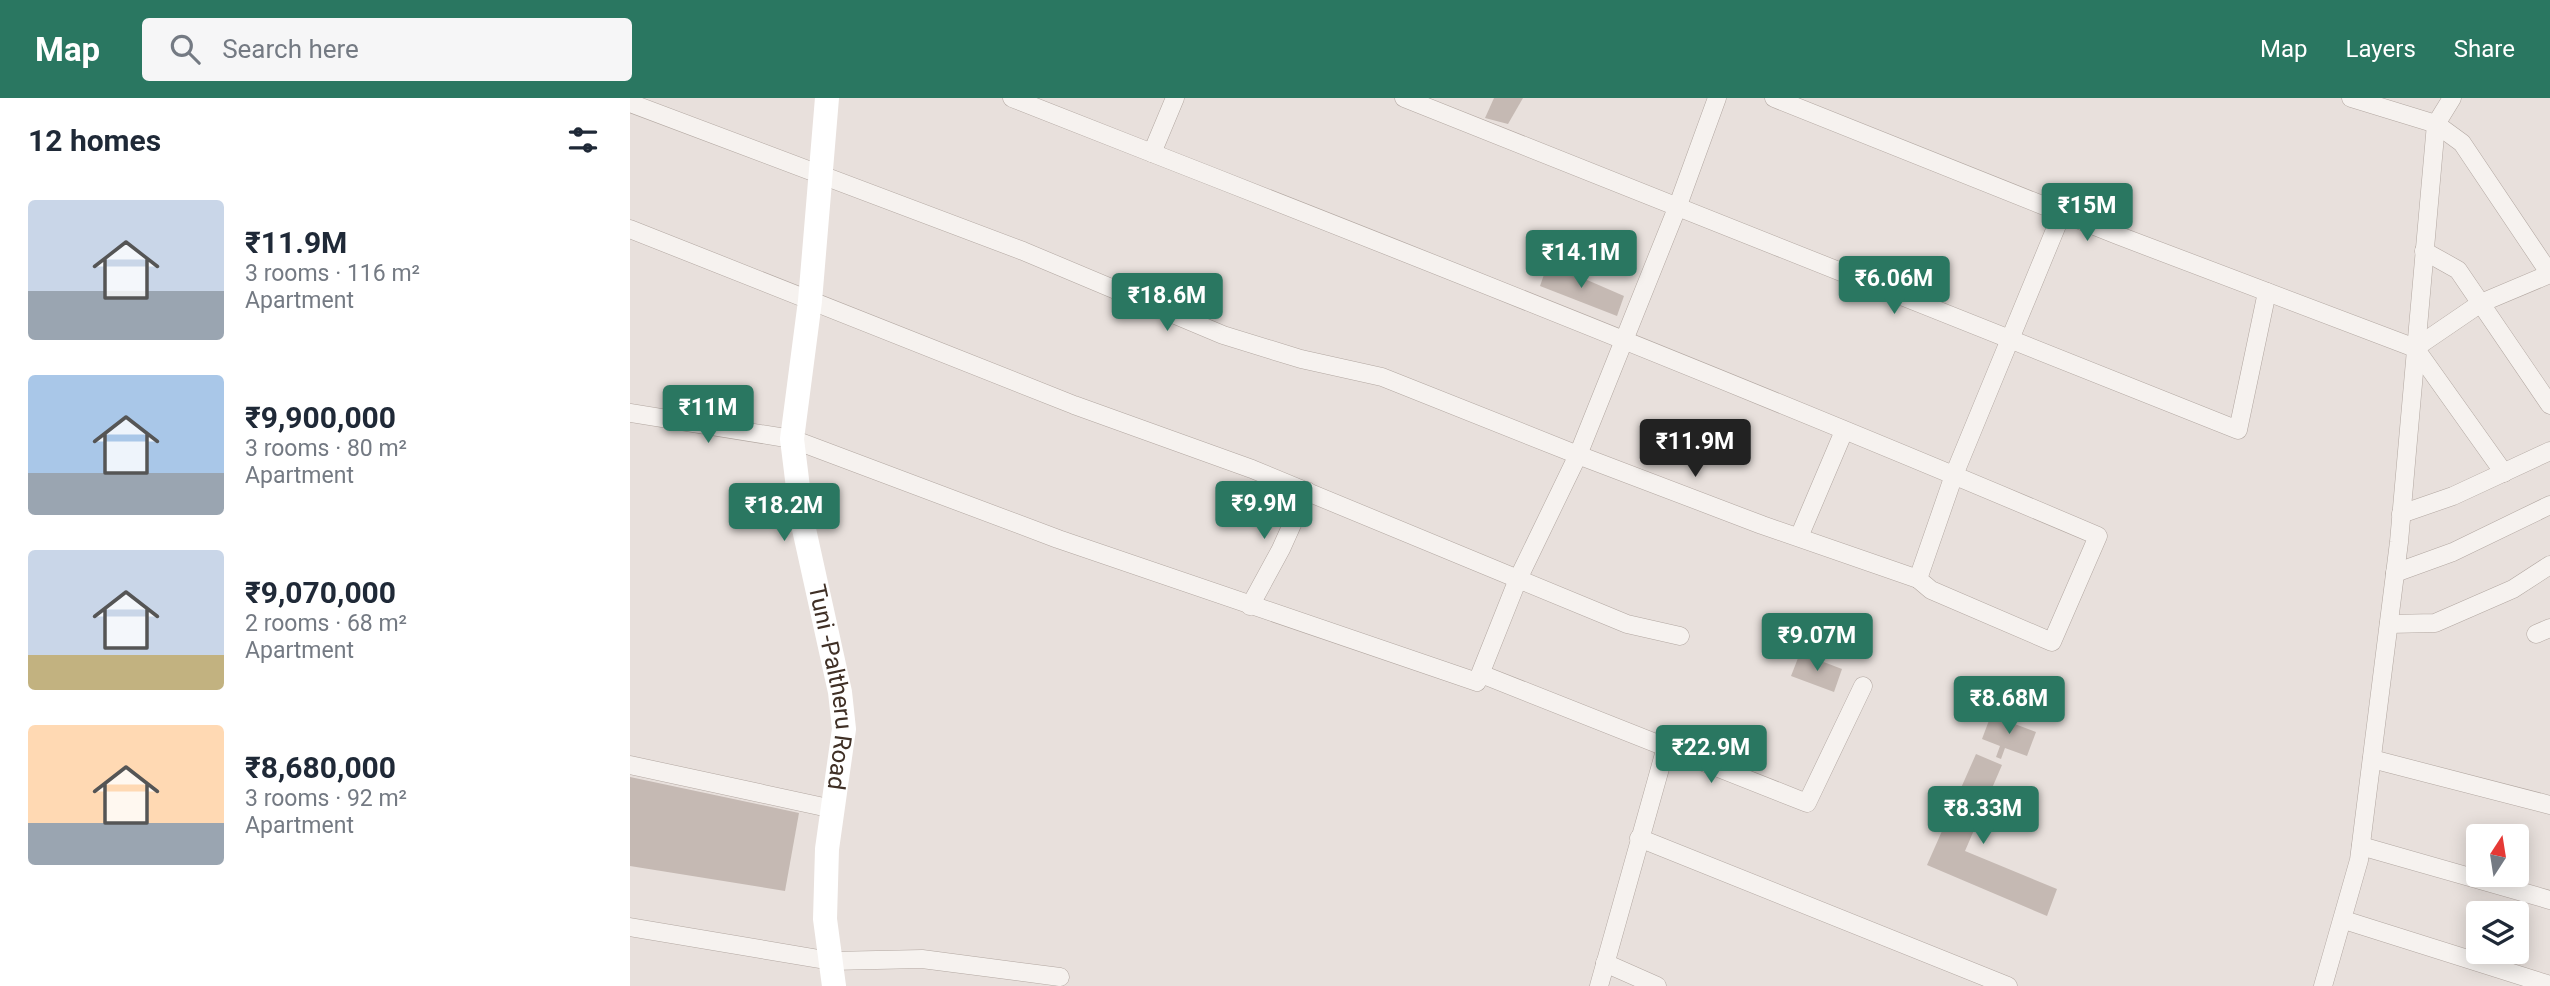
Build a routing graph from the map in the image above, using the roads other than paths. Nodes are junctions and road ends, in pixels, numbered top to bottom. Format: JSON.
{"nodes":[{"id":1,"x":828,"y":98,"type":"edge"},
{"id":2,"x":1012,"y":98,"type":"edge"},
{"id":3,"x":1175,"y":98,"type":"edge"},
{"id":4,"x":1404,"y":98,"type":"edge"},
{"id":5,"x":1717,"y":98,"type":"edge"},
{"id":6,"x":1774,"y":98,"type":"edge"},
{"id":7,"x":2351,"y":98,"type":"edge"},
{"id":8,"x":2452,"y":98,"type":"edge"},
{"id":9,"x":630,"y":103,"type":"edge"},
{"id":10,"x":2436,"y":124,"type":"junction"},
{"id":11,"x":1152,"y":153,"type":"junction"},
{"id":12,"x":819,"y":171,"type":"junction"},
{"id":13,"x":1677,"y":208,"type":"junction"},
{"id":14,"x":2062,"y":213,"type":"junction"},
{"id":15,"x":630,"y":229,"type":"edge"},
{"id":16,"x":2424,"y":251,"type":"junction"},
{"id":17,"x":2267,"y":292,"type":"junction"},
{"id":18,"x":810,"y":301,"type":"junction"},
{"id":19,"x":2481,"y":303,"type":"junction"},
{"id":20,"x":1625,"y":339,"type":"junction"},
{"id":21,"x":2008,"y":341,"type":"junction"},
{"id":22,"x":2415,"y":348,"type":"junction"},
{"id":23,"x":2550,"y":405,"type":"edge"},
{"id":24,"x":630,"y":413,"type":"edge"},
{"id":25,"x":1844,"y":431,"type":"junction"},
{"id":26,"x":792,"y":439,"type":"junction"},
{"id":27,"x":2550,"y":451,"type":"edge"},
{"id":28,"x":1578,"y":455,"type":"junction"},
{"id":29,"x":2504,"y":472,"type":"junction"},
{"id":30,"x":1954,"y":475,"type":"junction"},
{"id":31,"x":1307,"y":491,"type":"junction"},
{"id":32,"x":2550,"y":505,"type":"edge"},
{"id":33,"x":2401,"y":514,"type":"junction"},
{"id":34,"x":1799,"y":537,"type":"junction"},
{"id":35,"x":2550,"y":565,"type":"edge"},
{"id":36,"x":2395,"y":573,"type":"junction"},
{"id":37,"x":1518,"y":579,"type":"junction"},
{"id":38,"x":1918,"y":579,"type":"junction"},
{"id":39,"x":1250,"y":606,"type":"junction"},
{"id":40,"x":2389,"y":624,"type":"junction"},
{"id":41,"x":1680,"y":636,"type":"dead end"},
{"id":42,"x":1481,"y":674,"type":"junction"},
{"id":43,"x":1863,"y":685,"type":"dead end"},
{"id":44,"x":1666,"y":747,"type":"junction"},
{"id":45,"x":2372,"y":759,"type":"junction"},
{"id":46,"x":630,"y":765,"type":"edge"},
{"id":47,"x":2550,"y":805,"type":"edge"},
{"id":48,"x":833,"y":809,"type":"junction"},
{"id":49,"x":1639,"y":838,"type":"junction"},
{"id":50,"x":2361,"y":846,"type":"junction"},
{"id":51,"x":2550,"y":900,"type":"edge"},
{"id":52,"x":2344,"y":920,"type":"junction"},
{"id":53,"x":630,"y":927,"type":"edge"},
{"id":54,"x":831,"y":961,"type":"junction"},
{"id":55,"x":1605,"y":963,"type":"junction"},
{"id":56,"x":1060,"y":977,"type":"dead end"},
{"id":57,"x":2550,"y":985,"type":"edge"},
{"id":58,"x":834,"y":986,"type":"edge"},
{"id":59,"x":1599,"y":986,"type":"edge"},
{"id":60,"x":1657,"y":986,"type":"edge"},
{"id":61,"x":2008,"y":986,"type":"edge"},
{"id":62,"x":2323,"y":986,"type":"edge"}],
"edges":[{"from":1,"to":12,"type":"street","name":"Tuni -Paltheru Road"},
{"from":2,"to":11,"type":"street"},
{"from":3,"to":11,"type":"street"},
{"from":4,"to":13,"type":"street"},
{"from":5,"to":13,"type":"street"},
{"from":6,"to":14,"type":"street"},
{"from":7,"to":10,"type":"street"},
{"from":8,"to":10,"type":"street"},
{"from":9,"to":12,"type":"street"},
{"from":10,"to":16,"type":"street"},
{"from":10,"to":19,"type":"street"},
{"from":11,"to":20,"type":"street"},
{"from":12,"to":18,"type":"street","name":"Tuni -Paltheru Road"},
{"from":12,"to":28,"type":"street"},
{"from":13,"to":20,"type":"street"},
{"from":13,"to":21,"type":"street"},
{"from":14,"to":17,"type":"street"},
{"from":14,"to":21,"type":"street"},
{"from":15,"to":18,"type":"street"},
{"from":16,"to":19,"type":"street"},
{"from":16,"to":22,"type":"street"},
{"from":17,"to":21,"type":"street"},
{"from":17,"to":22,"type":"street"},
{"from":18,"to":26,"type":"street","name":"Tuni -Paltheru Road"},
{"from":18,"to":31,"type":"street"},
{"from":19,"to":22,"type":"street"},
{"from":19,"to":23,"type":"street"},
{"from":20,"to":25,"type":"street"},
{"from":20,"to":28,"type":"street"},
{"from":21,"to":30,"type":"street"},
{"from":22,"to":29,"type":"street"},
{"from":22,"to":33,"type":"street"},
{"from":24,"to":26,"type":"street"},
{"from":25,"to":30,"type":"street"},
{"from":25,"to":34,"type":"street"},
{"from":26,"to":39,"type":"street"},
{"from":26,"to":48,"type":"street","name":"Tuni -Paltheru Road"},
{"from":27,"to":29,"type":"street"},
{"from":28,"to":34,"type":"street"},
{"from":28,"to":37,"type":"street"},
{"from":29,"to":33,"type":"street"},
{"from":30,"to":38,"type":"street"},
{"from":30,"to":38,"type":"street"},
{"from":31,"to":37,"type":"street"},
{"from":31,"to":39,"type":"street"},
{"from":32,"to":36,"type":"street"},
{"from":33,"to":36,"type":"street"},
{"from":34,"to":38,"type":"street"},
{"from":35,"to":40,"type":"street"},
{"from":36,"to":40,"type":"street"},
{"from":37,"to":41,"type":"street"},
{"from":37,"to":42,"type":"street"},
{"from":39,"to":42,"type":"street"},
{"from":40,"to":45,"type":"street"},
{"from":42,"to":44,"type":"street"},
{"from":43,"to":44,"type":"street"},
{"from":44,"to":49,"type":"street"},
{"from":45,"to":47,"type":"street"},
{"from":45,"to":50,"type":"street"},
{"from":46,"to":48,"type":"street"},
{"from":48,"to":54,"type":"street","name":"Tuni -Paltheru Road"},
{"from":49,"to":55,"type":"street"},
{"from":49,"to":61,"type":"street"},
{"from":50,"to":51,"type":"street"},
{"from":50,"to":52,"type":"street"},
{"from":52,"to":57,"type":"street"},
{"from":52,"to":62,"type":"street"},
{"from":53,"to":54,"type":"street"},
{"from":54,"to":56,"type":"street"},
{"from":54,"to":58,"type":"street","name":"Tuni -Paltheru Road"},
{"from":55,"to":59,"type":"street"},
{"from":55,"to":60,"type":"street"}]}
